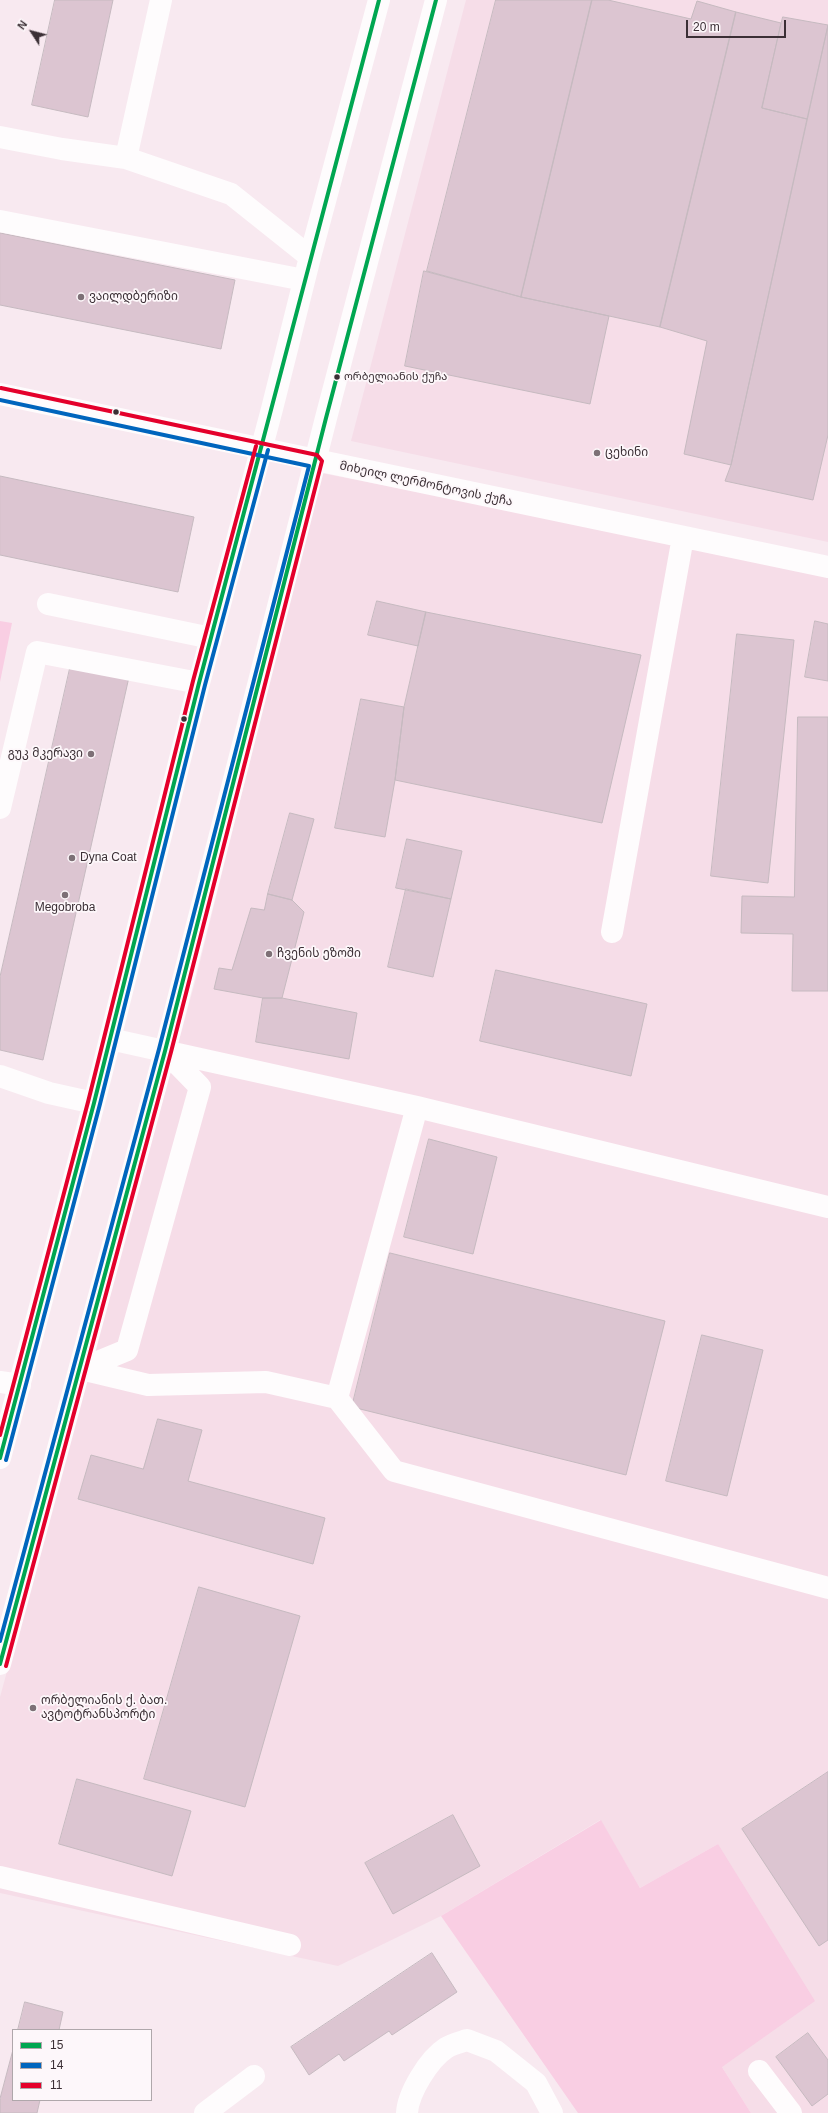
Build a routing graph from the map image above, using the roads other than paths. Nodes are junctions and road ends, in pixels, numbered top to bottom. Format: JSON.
{"nodes":[{"id":1,"x":161,"y":0,"type":"edge"},
{"id":2,"x":379,"y":0,"type":"edge"},
{"id":3,"x":436,"y":0,"type":"edge"},
{"id":4,"x":0,"y":137,"type":"edge"},
{"id":5,"x":126,"y":158,"type":"junction"},
{"id":6,"x":0,"y":221,"type":"edge"},
{"id":7,"x":310,"y":257,"type":"junction"},
{"id":8,"x":304,"y":280,"type":"junction"},
{"id":9,"x":0,"y":394,"type":"edge"},
{"id":10,"x":262,"y":448,"type":"junction"},
{"id":11,"x":316,"y":461,"type":"junction"},
{"id":12,"x":683,"y":537,"type":"junction"},
{"id":13,"x":828,"y":567,"type":"edge"},
{"id":14,"x":48,"y":604,"type":"dead end"},
{"id":15,"x":211,"y":638,"type":"junction"},
{"id":16,"x":199,"y":683,"type":"junction"},
{"id":17,"x":0,"y":808,"type":"edge"},
{"id":18,"x":612,"y":932,"type":"dead end"},
{"id":19,"x":110,"y":1038,"type":"junction"},
{"id":20,"x":165,"y":1051,"type":"junction"},
{"id":21,"x":0,"y":1076,"type":"edge"},
{"id":22,"x":94,"y":1103,"type":"junction"},
{"id":23,"x":417,"y":1107,"type":"junction"},
{"id":24,"x":828,"y":1207,"type":"edge"},
{"id":25,"x":81,"y":1368,"type":"junction"},
{"id":26,"x":10,"y":1384,"type":"edge"},
{"id":27,"x":337,"y":1398,"type":"junction"},
{"id":28,"x":0,"y":1458,"type":"edge"},
{"id":29,"x":828,"y":1588,"type":"edge"},
{"id":30,"x":0,"y":1664,"type":"edge"},
{"id":31,"x":0,"y":1877,"type":"edge"},
{"id":32,"x":290,"y":1945,"type":"dead end"},
{"id":33,"x":760,"y":2071,"type":"dead end"},
{"id":34,"x":254,"y":2076,"type":"dead end"},
{"id":35,"x":205,"y":2113,"type":"edge"},
{"id":36,"x":407,"y":2113,"type":"edge"},
{"id":37,"x":552,"y":2113,"type":"edge"},
{"id":38,"x":791,"y":2113,"type":"edge"}],
"edges":[{"from":1,"to":5,"type":"street"},
{"from":2,"to":7,"type":"street"},
{"from":3,"to":11,"type":"street"},
{"from":4,"to":5,"type":"street"},
{"from":5,"to":7,"type":"street"},
{"from":6,"to":8,"type":"street"},
{"from":7,"to":8,"type":"street"},
{"from":8,"to":10,"type":"street"},
{"from":9,"to":10,"type":"street","name":"მიხეილ ლერმონტოვის ქუჩა"},
{"from":10,"to":11,"type":"street","name":"მიხეილ ლერმონტოვის ქუჩა"},
{"from":10,"to":15,"type":"street"},
{"from":11,"to":12,"type":"street","name":"მიხეილ ლერმონტოვის ქუჩა"},
{"from":11,"to":20,"type":"street"},
{"from":12,"to":13,"type":"street","name":"მიხეილ ლერმონტოვის ქუჩა"},
{"from":12,"to":18,"type":"street"},
{"from":14,"to":15,"type":"street"},
{"from":15,"to":16,"type":"street"},
{"from":16,"to":17,"type":"street"},
{"from":16,"to":19,"type":"street"},
{"from":19,"to":20,"type":"street"},
{"from":19,"to":22,"type":"street"},
{"from":20,"to":23,"type":"street"},
{"from":20,"to":25,"type":"street"},
{"from":20,"to":25,"type":"street"},
{"from":21,"to":22,"type":"street"},
{"from":22,"to":26,"type":"street"},
{"from":23,"to":24,"type":"street"},
{"from":23,"to":27,"type":"street"},
{"from":25,"to":27,"type":"street"},
{"from":25,"to":30,"type":"street"},
{"from":26,"to":28,"type":"street"},
{"from":27,"to":29,"type":"street"},
{"from":31,"to":32,"type":"street"},
{"from":33,"to":38,"type":"street"},
{"from":34,"to":35,"type":"street"},
{"from":36,"to":37,"type":"street"}]}
